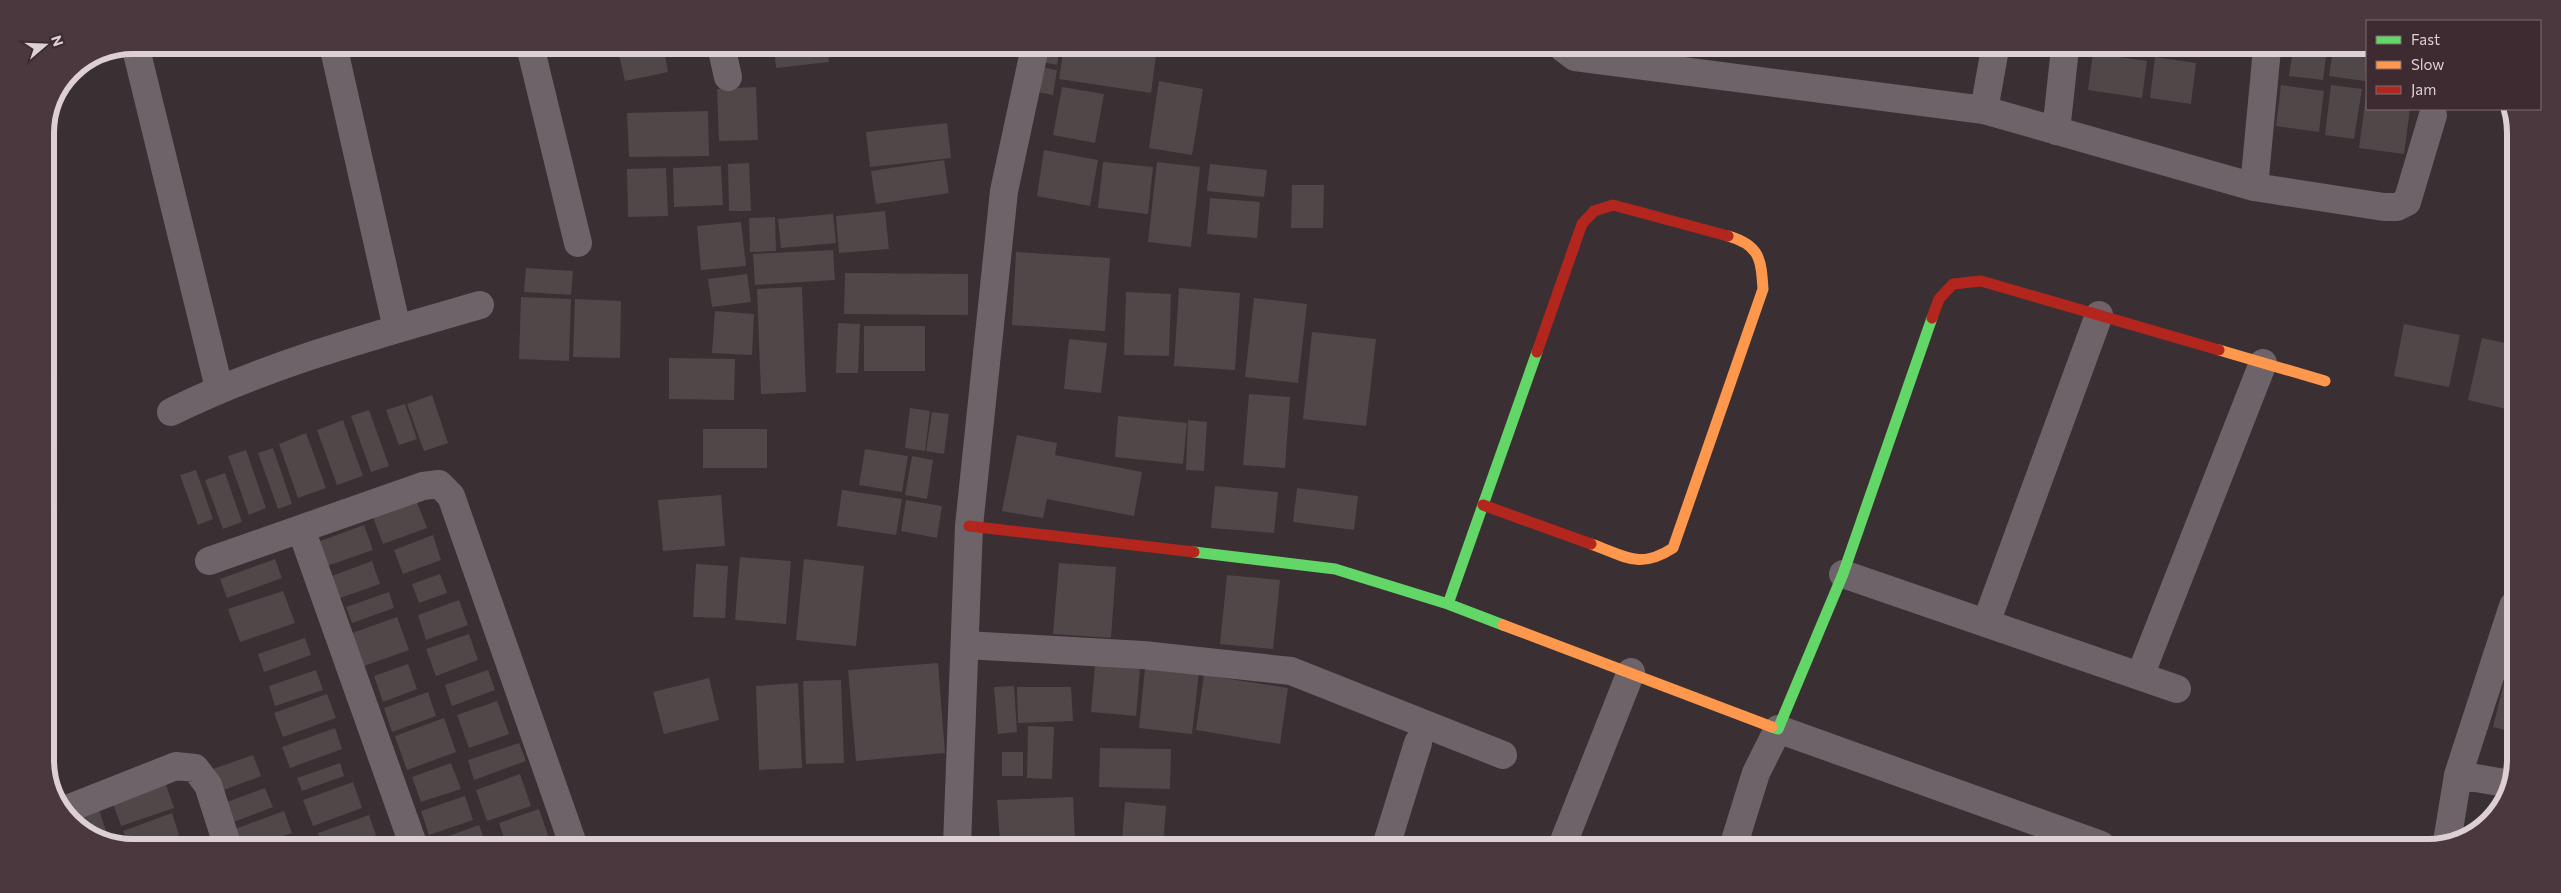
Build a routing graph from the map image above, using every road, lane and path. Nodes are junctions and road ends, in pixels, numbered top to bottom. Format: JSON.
{"nodes":[{"id":1,"x":137,"y":54,"type":"edge"},
{"id":2,"x":335,"y":54,"type":"edge"},
{"id":3,"x":532,"y":54,"type":"edge"},
{"id":4,"x":723,"y":54,"type":"edge"},
{"id":5,"x":1033,"y":54,"type":"edge"},
{"id":6,"x":1571,"y":54,"type":"edge"},
{"id":7,"x":1994,"y":54,"type":"edge"},
{"id":8,"x":2064,"y":54,"type":"edge"},
{"id":9,"x":2267,"y":54,"type":"edge"},
{"id":10,"x":728,"y":77,"type":"dead end"},
{"id":11,"x":1984,"y":110,"type":"junction"},
{"id":12,"x":2433,"y":115,"type":"dead end"},
{"id":13,"x":2056,"y":131,"type":"junction"},
{"id":14,"x":2254,"y":187,"type":"junction"},
{"id":15,"x":578,"y":243,"type":"dead end"},
{"id":16,"x":480,"y":305,"type":"dead end"},
{"id":17,"x":2099,"y":315,"type":"junction"},
{"id":18,"x":397,"y":329,"type":"junction"},
{"id":19,"x":2263,"y":363,"type":"junction"},
{"id":20,"x":2326,"y":381,"type":"dead end"},
{"id":21,"x":219,"y":388,"type":"junction"},
{"id":22,"x":171,"y":412,"type":"dead end"},
{"id":23,"x":1482,"y":505,"type":"junction"},
{"id":24,"x":969,"y":526,"type":"junction"},
{"id":25,"x":302,"y":529,"type":"junction"},
{"id":26,"x":209,"y":561,"type":"dead end"},
{"id":27,"x":1843,"y":574,"type":"junction"},
{"id":28,"x":1448,"y":604,"type":"junction"},
{"id":29,"x":1986,"y":623,"type":"junction"},
{"id":30,"x":2507,"y":624,"type":"edge"},
{"id":31,"x":966,"y":645,"type":"junction"},
{"id":32,"x":1631,"y":672,"type":"junction"},
{"id":33,"x":2140,"y":676,"type":"junction"},
{"id":34,"x":2177,"y":689,"type":"dead end"},
{"id":35,"x":1778,"y":729,"type":"junction"},
{"id":36,"x":1418,"y":742,"type":"dead end"},
{"id":37,"x":1502,"y":755,"type":"dead end"},
{"id":38,"x":2458,"y":775,"type":"junction"},
{"id":39,"x":2504,"y":783,"type":"edge"},
{"id":40,"x":69,"y":808,"type":"edge"},
{"id":41,"x":2448,"y":837,"type":"edge"},
{"id":42,"x":226,"y":839,"type":"edge"},
{"id":43,"x":411,"y":839,"type":"edge"},
{"id":44,"x":571,"y":839,"type":"edge"},
{"id":45,"x":957,"y":839,"type":"edge"},
{"id":46,"x":1388,"y":839,"type":"edge"},
{"id":47,"x":1565,"y":839,"type":"edge"},
{"id":48,"x":1735,"y":839,"type":"edge"},
{"id":49,"x":2084,"y":839,"type":"edge"}],
"edges":[{"from":1,"to":21,"type":"street"},
{"from":2,"to":18,"type":"street"},
{"from":3,"to":15,"type":"street"},
{"from":4,"to":10,"type":"street"},
{"from":5,"to":24,"type":"street"},
{"from":6,"to":11,"type":"street"},
{"from":7,"to":11,"type":"street"},
{"from":8,"to":13,"type":"street"},
{"from":9,"to":14,"type":"street"},
{"from":11,"to":13,"type":"street"},
{"from":12,"to":14,"type":"street"},
{"from":13,"to":14,"type":"street"},
{"from":16,"to":18,"type":"street"},
{"from":17,"to":19,"type":"street"},
{"from":17,"to":27,"type":"street"},
{"from":17,"to":29,"type":"street"},
{"from":18,"to":21,"type":"street"},
{"from":19,"to":20,"type":"street"},
{"from":19,"to":33,"type":"street"},
{"from":21,"to":22,"type":"street"},
{"from":23,"to":23,"type":"street"},
{"from":23,"to":28,"type":"street"},
{"from":24,"to":28,"type":"street"},
{"from":24,"to":31,"type":"street"},
{"from":25,"to":26,"type":"street"},
{"from":25,"to":43,"type":"street"},
{"from":25,"to":44,"type":"street"},
{"from":27,"to":29,"type":"street"},
{"from":27,"to":35,"type":"street"},
{"from":28,"to":32,"type":"street"},
{"from":29,"to":33,"type":"street"},
{"from":30,"to":38,"type":"street"},
{"from":31,"to":37,"type":"street"},
{"from":31,"to":45,"type":"street"},
{"from":32,"to":35,"type":"street"},
{"from":32,"to":47,"type":"street"},
{"from":33,"to":34,"type":"street"},
{"from":35,"to":48,"type":"street"},
{"from":35,"to":49,"type":"street"},
{"from":36,"to":46,"type":"street"},
{"from":38,"to":39,"type":"street"},
{"from":38,"to":41,"type":"street"},
{"from":40,"to":42,"type":"street"}]}
